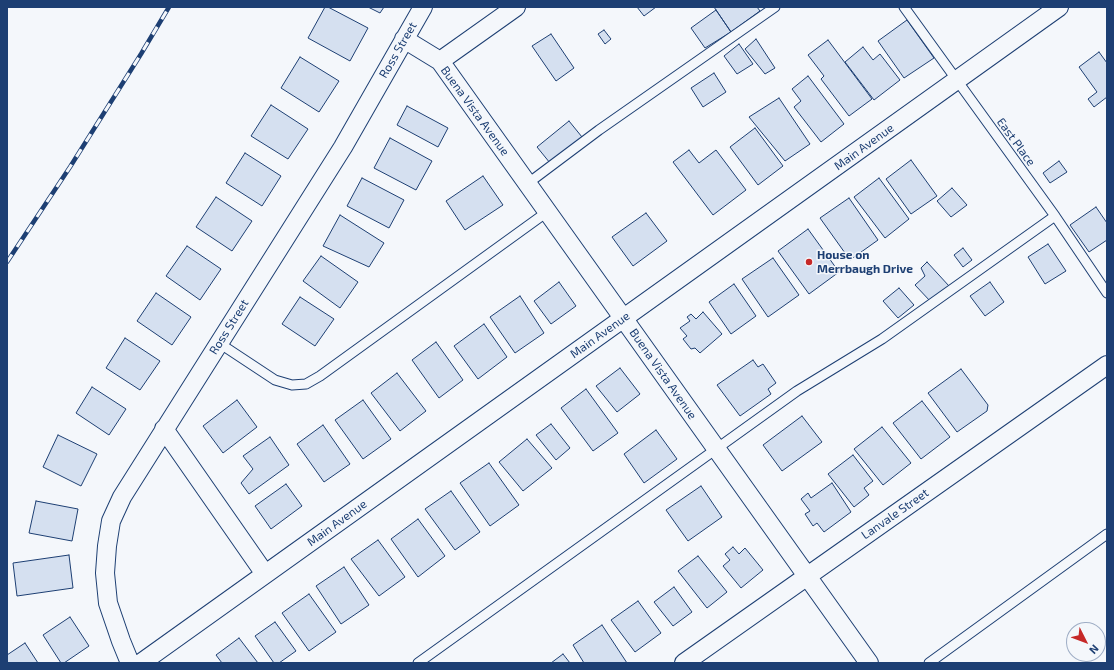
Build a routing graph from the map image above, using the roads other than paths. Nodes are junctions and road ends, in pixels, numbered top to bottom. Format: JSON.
{"nodes":[{"id":1,"x":423,"y":7,"type":"edge"},
{"id":2,"x":516,"y":7,"type":"edge"},
{"id":3,"x":775,"y":7,"type":"edge"},
{"id":4,"x":904,"y":7,"type":"edge"},
{"id":5,"x":1059,"y":7,"type":"edge"},
{"id":6,"x":404,"y":39,"type":"junction"},
{"id":7,"x":440,"y":61,"type":"junction"},
{"id":8,"x":957,"y":80,"type":"junction"},
{"id":9,"x":527,"y":184,"type":"junction"},
{"id":10,"x":547,"y":212,"type":"junction"},
{"id":11,"x":1055,"y":216,"type":"junction"},
{"id":12,"x":1107,"y":293,"type":"edge"},
{"id":13,"x":623,"y":318,"type":"junction"},
{"id":14,"x":219,"y":343,"type":"junction"},
{"id":15,"x":1107,"y":365,"type":"edge"},
{"id":16,"x":164,"y":429,"type":"junction"},
{"id":17,"x":716,"y":448,"type":"junction"},
{"id":18,"x":1107,"y":534,"type":"edge"},
{"id":19,"x":265,"y":574,"type":"junction"},
{"id":20,"x":807,"y":576,"type":"junction"},
{"id":21,"x":932,"y":662,"type":"edge"},
{"id":22,"x":130,"y":663,"type":"edge"},
{"id":23,"x":141,"y":663,"type":"edge"},
{"id":24,"x":418,"y":663,"type":"edge"},
{"id":25,"x":684,"y":663,"type":"edge"},
{"id":26,"x":869,"y":663,"type":"edge"}],
"edges":[{"from":1,"to":6,"type":"street","name":"Ross Street"},
{"from":2,"to":7,"type":"street"},
{"from":3,"to":9,"type":"lane"},
{"from":4,"to":8,"type":"lane","name":"East Place"},
{"from":5,"to":8,"type":"street","name":"Main Avenue"},
{"from":6,"to":7,"type":"street","name":"Buena Vista Avenue"},
{"from":6,"to":14,"type":"street","name":"Ross Street"},
{"from":7,"to":9,"type":"street","name":"Buena Vista Avenue"},
{"from":8,"to":11,"type":"lane","name":"East Place"},
{"from":8,"to":13,"type":"street","name":"Main Avenue"},
{"from":9,"to":10,"type":"street","name":"Buena Vista Avenue"},
{"from":10,"to":13,"type":"street","name":"Buena Vista Avenue"},
{"from":10,"to":14,"type":"lane"},
{"from":11,"to":12,"type":"lane","name":"East Place"},
{"from":11,"to":17,"type":"lane"},
{"from":13,"to":17,"type":"street","name":"Buena Vista Avenue"},
{"from":13,"to":19,"type":"street","name":"Main Avenue"},
{"from":14,"to":16,"type":"street","name":"Ross Street"},
{"from":15,"to":20,"type":"street","name":"Lanvale Street"},
{"from":16,"to":19,"type":"street"},
{"from":16,"to":22,"type":"street","name":"Ross Street"},
{"from":17,"to":20,"type":"street","name":"Buena Vista Avenue"},
{"from":17,"to":24,"type":"lane"},
{"from":18,"to":21,"type":"lane"},
{"from":19,"to":23,"type":"street","name":"Main Avenue"},
{"from":20,"to":25,"type":"street","name":"Lanvale Street"},
{"from":20,"to":26,"type":"street","name":"Buena Vista Avenue"}]}
